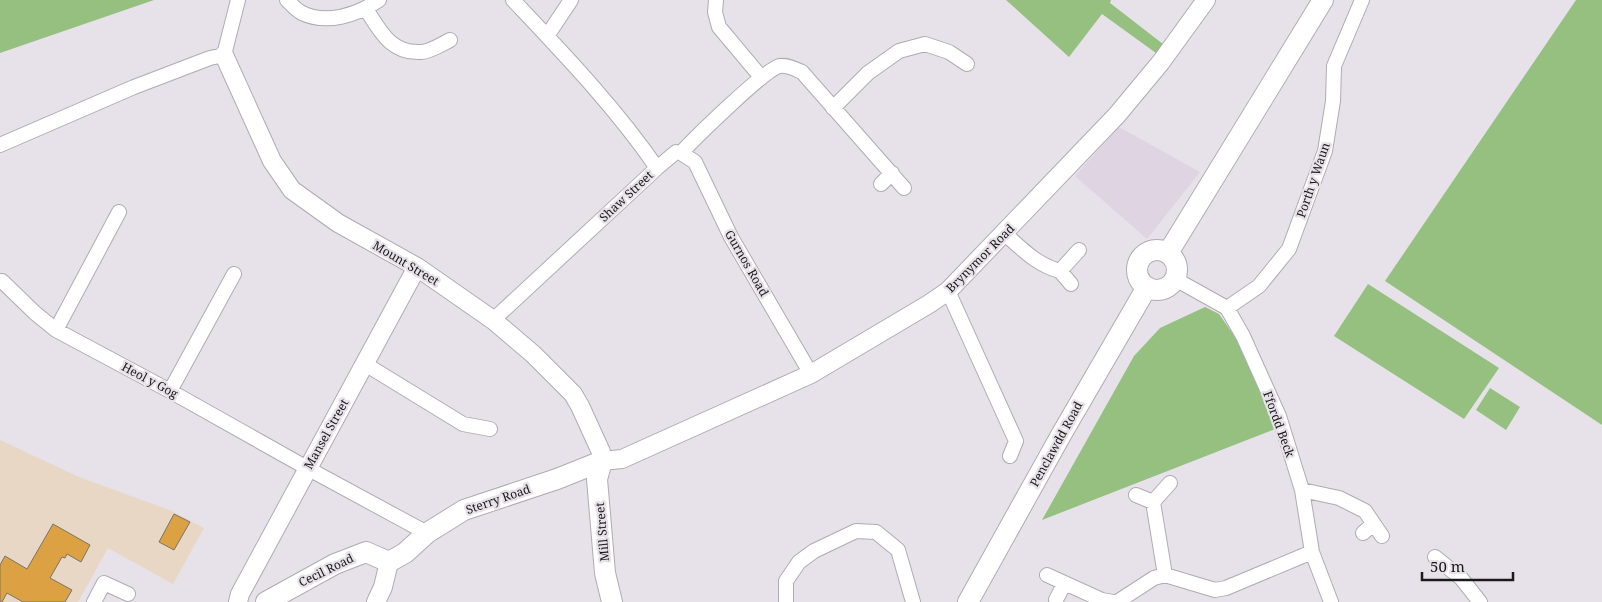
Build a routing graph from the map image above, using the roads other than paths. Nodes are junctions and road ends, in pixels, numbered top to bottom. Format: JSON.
{"nodes":[{"id":1,"x":238,"y":0,"type":"edge"},
{"id":2,"x":287,"y":0,"type":"edge"},
{"id":3,"x":378,"y":0,"type":"edge"},
{"id":4,"x":513,"y":0,"type":"edge"},
{"id":5,"x":570,"y":0,"type":"edge"},
{"id":6,"x":716,"y":0,"type":"edge"},
{"id":7,"x":1206,"y":0,"type":"edge"},
{"id":8,"x":1323,"y":0,"type":"edge"},
{"id":9,"x":1362,"y":0,"type":"edge"},
{"id":10,"x":366,"y":9,"type":"junction"},
{"id":11,"x":547,"y":36,"type":"junction"},
{"id":12,"x":450,"y":40,"type":"dead end"},
{"id":13,"x":224,"y":55,"type":"junction"},
{"id":14,"x":967,"y":64,"type":"dead end"},
{"id":15,"x":761,"y":78,"type":"junction"},
{"id":16,"x":833,"y":108,"type":"junction"},
{"id":17,"x":0,"y":145,"type":"edge"},
{"id":18,"x":682,"y":153,"type":"junction"},
{"id":19,"x":657,"y":168,"type":"junction"},
{"id":20,"x":892,"y":173,"type":"junction"},
{"id":21,"x":881,"y":184,"type":"dead end"},
{"id":22,"x":904,"y":188,"type":"dead end"},
{"id":23,"x":119,"y":212,"type":"dead end"},
{"id":24,"x":1004,"y":233,"type":"junction"},
{"id":25,"x":1079,"y":250,"type":"dead end"},
{"id":26,"x":1168,"y":253,"type":"junction"},
{"id":27,"x":417,"y":267,"type":"junction"},
{"id":28,"x":1060,"y":271,"type":"junction"},
{"id":29,"x":234,"y":274,"type":"dead end"},
{"id":30,"x":1175,"y":280,"type":"junction"},
{"id":31,"x":2,"y":281,"type":"dead end"},
{"id":32,"x":1071,"y":284,"type":"dead end"},
{"id":33,"x":1147,"y":287,"type":"junction"},
{"id":34,"x":948,"y":291,"type":"junction"},
{"id":35,"x":1227,"y":308,"type":"junction"},
{"id":36,"x":493,"y":320,"type":"junction"},
{"id":37,"x":56,"y":330,"type":"junction"},
{"id":38,"x":365,"y":364,"type":"junction"},
{"id":39,"x":811,"y":374,"type":"junction"},
{"id":40,"x":170,"y":391,"type":"junction"},
{"id":41,"x":490,"y":429,"type":"dead end"},
{"id":42,"x":1010,"y":456,"type":"dead end"},
{"id":43,"x":602,"y":461,"type":"junction"},
{"id":44,"x":307,"y":468,"type":"junction"},
{"id":45,"x":1170,"y":483,"type":"dead end"},
{"id":46,"x":1302,"y":490,"type":"junction"},
{"id":47,"x":1136,"y":495,"type":"dead end"},
{"id":48,"x":1153,"y":502,"type":"junction"},
{"id":49,"x":427,"y":533,"type":"junction"},
{"id":50,"x":1382,"y":536,"type":"dead end"},
{"id":51,"x":1312,"y":552,"type":"junction"},
{"id":52,"x":389,"y":562,"type":"junction"},
{"id":53,"x":1440,"y":566,"type":"dead end"},
{"id":54,"x":1047,"y":575,"type":"dead end"},
{"id":55,"x":1165,"y":575,"type":"junction"},
{"id":56,"x":1064,"y":584,"type":"junction"},
{"id":57,"x":128,"y":594,"type":"dead end"},
{"id":58,"x":1215,"y":596,"type":"edge"},
{"id":59,"x":96,"y":597,"type":"edge"},
{"id":60,"x":1056,"y":600,"type":"dead end"},
{"id":61,"x":238,"y":602,"type":"edge"},
{"id":62,"x":266,"y":602,"type":"edge"},
{"id":63,"x":376,"y":602,"type":"edge"},
{"id":64,"x":612,"y":602,"type":"edge"},
{"id":65,"x":786,"y":602,"type":"edge"},
{"id":66,"x":913,"y":602,"type":"edge"},
{"id":67,"x":968,"y":602,"type":"edge"},
{"id":68,"x":1115,"y":602,"type":"edge"},
{"id":69,"x":1331,"y":602,"type":"edge"},
{"id":70,"x":1480,"y":602,"type":"edge"}],
"edges":[{"from":1,"to":13,"type":"street"},
{"from":2,"to":10,"type":"street"},
{"from":3,"to":10,"type":"street"},
{"from":4,"to":11,"type":"street"},
{"from":5,"to":11,"type":"street"},
{"from":6,"to":15,"type":"street"},
{"from":7,"to":24,"type":"street","name":"Brynymor Road"},
{"from":8,"to":26,"type":"main road"},
{"from":9,"to":35,"type":"street","name":"Porth y Waun"},
{"from":10,"to":12,"type":"street"},
{"from":11,"to":19,"type":"street"},
{"from":13,"to":17,"type":"street"},
{"from":13,"to":27,"type":"street","name":"Mount Street"},
{"from":14,"to":16,"type":"street"},
{"from":15,"to":16,"type":"street","name":"Shaw Street"},
{"from":15,"to":18,"type":"street","name":"Shaw Street"},
{"from":16,"to":20,"type":"street","name":"Shaw Street"},
{"from":18,"to":19,"type":"street","name":"Shaw Street"},
{"from":18,"to":39,"type":"street","name":"Gurnos Road"},
{"from":19,"to":36,"type":"street","name":"Shaw Street"},
{"from":20,"to":21,"type":"street"},
{"from":20,"to":22,"type":"street","name":"Shaw Street"},
{"from":23,"to":37,"type":"street"},
{"from":24,"to":28,"type":"street"},
{"from":24,"to":34,"type":"street","name":"Brynymor Road"},
{"from":25,"to":28,"type":"street"},
{"from":26,"to":30,"type":"main road"},
{"from":26,"to":33,"type":"main road"},
{"from":27,"to":36,"type":"street","name":"Mount Street"},
{"from":27,"to":38,"type":"street","name":"Mansel Street"},
{"from":28,"to":32,"type":"street"},
{"from":29,"to":40,"type":"street"},
{"from":30,"to":33,"type":"main road"},
{"from":30,"to":35,"type":"street"},
{"from":31,"to":37,"type":"street","name":"Heol y Gog"},
{"from":33,"to":67,"type":"main road","name":"Penclawdd Road"},
{"from":34,"to":39,"type":"street","name":"Brynymor Road"},
{"from":34,"to":42,"type":"street"},
{"from":35,"to":46,"type":"street","name":"Ffordd Beck"},
{"from":36,"to":43,"type":"street","name":"Mount Street"},
{"from":37,"to":40,"type":"street","name":"Heol y Gog"},
{"from":38,"to":41,"type":"street"},
{"from":38,"to":44,"type":"street","name":"Mansel Street"},
{"from":39,"to":43,"type":"street","name":"Brynymor Road"},
{"from":40,"to":44,"type":"street","name":"Heol y Gog"},
{"from":43,"to":49,"type":"main road","name":"Sterry Road"},
{"from":43,"to":64,"type":"main road","name":"Mill Street"},
{"from":44,"to":49,"type":"street","name":"Heol y Gog"},
{"from":44,"to":61,"type":"street","name":"Mansel Street"},
{"from":45,"to":48,"type":"street"},
{"from":46,"to":50,"type":"street"},
{"from":46,"to":51,"type":"street","name":"Ffordd Beck"},
{"from":47,"to":48,"type":"street"},
{"from":48,"to":55,"type":"street"},
{"from":49,"to":52,"type":"main road","name":"Sterry Road"},
{"from":51,"to":58,"type":"street"},
{"from":51,"to":69,"type":"street","name":"Ffordd Beck"},
{"from":52,"to":62,"type":"main road","name":"Cecil Road"},
{"from":52,"to":63,"type":"street"},
{"from":53,"to":70,"type":"street"},
{"from":54,"to":56,"type":"street"},
{"from":55,"to":58,"type":"street"},
{"from":55,"to":68,"type":"street"},
{"from":56,"to":60,"type":"street"},
{"from":56,"to":68,"type":"street"},
{"from":57,"to":59,"type":"street"},
{"from":65,"to":66,"type":"street"}]}
